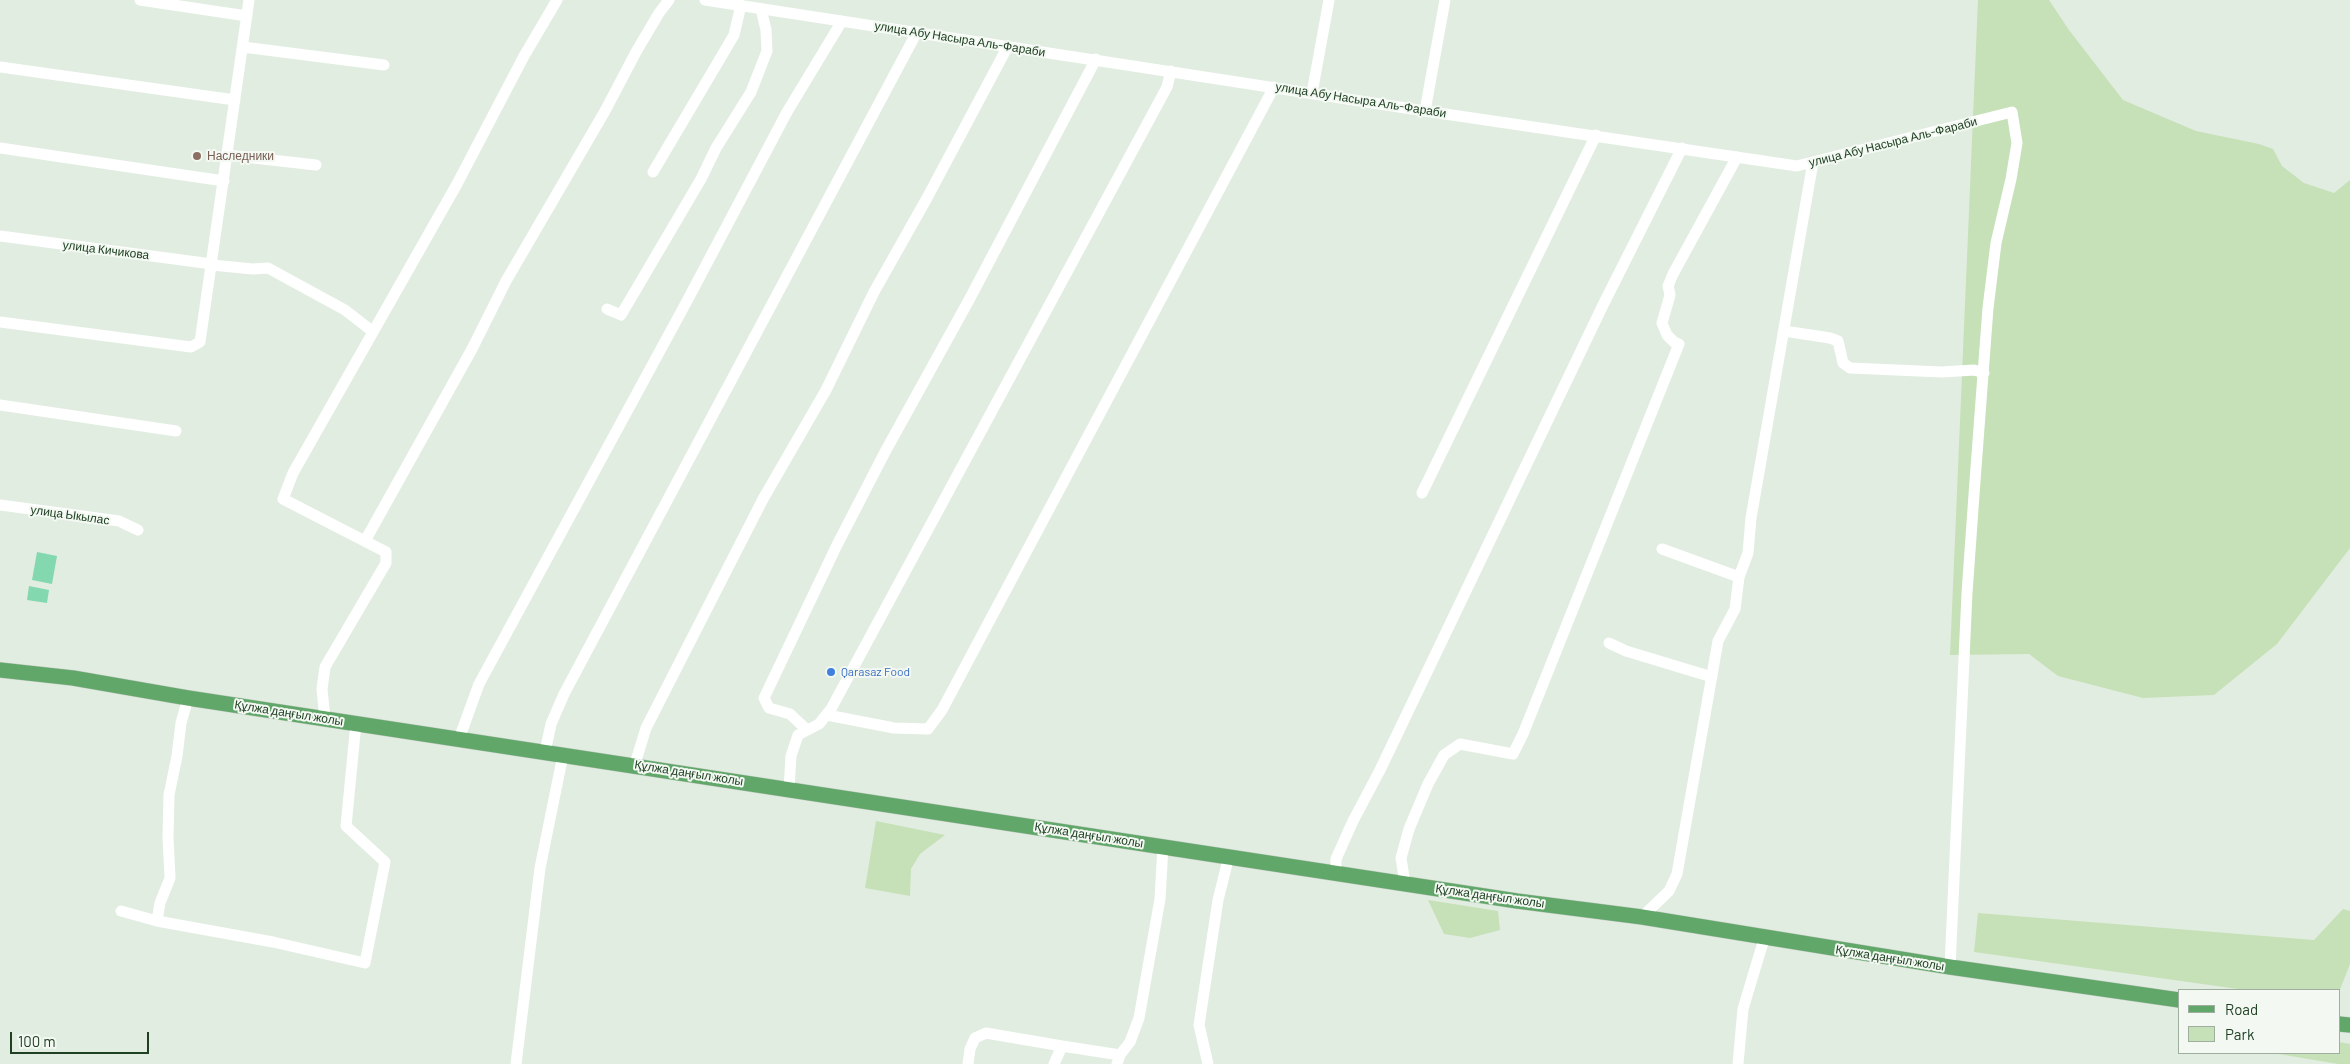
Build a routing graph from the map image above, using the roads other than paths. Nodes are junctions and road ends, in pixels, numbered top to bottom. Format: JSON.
{"nodes":[{"id":1,"x":140,"y":0,"type":"edge"},
{"id":2,"x":249,"y":0,"type":"edge"},
{"id":3,"x":557,"y":0,"type":"edge"},
{"id":4,"x":669,"y":0,"type":"edge"},
{"id":5,"x":705,"y":0,"type":"edge"},
{"id":6,"x":1329,"y":0,"type":"edge"},
{"id":7,"x":1444,"y":0,"type":"edge"},
{"id":8,"x":741,"y":5,"type":"junction"},
{"id":9,"x":761,"y":9,"type":"junction"},
{"id":10,"x":247,"y":16,"type":"junction"},
{"id":11,"x":842,"y":21,"type":"junction"},
{"id":12,"x":917,"y":32,"type":"junction"},
{"id":13,"x":1008,"y":46,"type":"junction"},
{"id":14,"x":243,"y":47,"type":"junction"},
{"id":15,"x":1096,"y":59,"type":"junction"},
{"id":16,"x":384,"y":65,"type":"dead end"},
{"id":17,"x":0,"y":67,"type":"edge"},
{"id":18,"x":1171,"y":71,"type":"junction"},
{"id":19,"x":1274,"y":87,"type":"junction"},
{"id":20,"x":1312,"y":93,"type":"junction"},
{"id":21,"x":235,"y":100,"type":"junction"},
{"id":22,"x":1425,"y":111,"type":"junction"},
{"id":23,"x":1596,"y":136,"type":"junction"},
{"id":24,"x":0,"y":148,"type":"edge"},
{"id":25,"x":1682,"y":148,"type":"junction"},
{"id":26,"x":227,"y":155,"type":"junction"},
{"id":27,"x":1737,"y":157,"type":"junction"},
{"id":28,"x":1813,"y":162,"type":"junction"},
{"id":29,"x":316,"y":165,"type":"dead end"},
{"id":30,"x":653,"y":172,"type":"dead end"},
{"id":31,"x":224,"y":181,"type":"junction"},
{"id":32,"x":0,"y":236,"type":"edge"},
{"id":33,"x":212,"y":265,"type":"junction"},
{"id":34,"x":607,"y":309,"type":"dead end"},
{"id":35,"x":0,"y":322,"type":"edge"},
{"id":36,"x":372,"y":330,"type":"junction"},
{"id":37,"x":1784,"y":331,"type":"junction"},
{"id":38,"x":1984,"y":372,"type":"junction"},
{"id":39,"x":0,"y":405,"type":"edge"},
{"id":40,"x":176,"y":431,"type":"dead end"},
{"id":41,"x":1422,"y":493,"type":"dead end"},
{"id":42,"x":0,"y":505,"type":"edge"},
{"id":43,"x":138,"y":530,"type":"dead end"},
{"id":44,"x":365,"y":542,"type":"junction"},
{"id":45,"x":1662,"y":549,"type":"dead end"},
{"id":46,"x":1739,"y":577,"type":"junction"},
{"id":47,"x":1608,"y":643,"type":"dead end"},
{"id":48,"x":0,"y":670,"type":"edge"},
{"id":49,"x":1712,"y":677,"type":"junction"},
{"id":50,"x":188,"y":698,"type":"junction"},
{"id":51,"x":827,"y":715,"type":"junction"},
{"id":52,"x":325,"y":718,"type":"junction"},
{"id":53,"x":356,"y":723,"type":"junction"},
{"id":54,"x":807,"y":730,"type":"junction"},
{"id":55,"x":459,"y":739,"type":"junction"},
{"id":56,"x":545,"y":752,"type":"junction"},
{"id":57,"x":563,"y":755,"type":"junction"},
{"id":58,"x":635,"y":764,"type":"junction"},
{"id":59,"x":789,"y":789,"type":"junction"},
{"id":60,"x":1163,"y":846,"type":"junction"},
{"id":61,"x":1229,"y":856,"type":"junction"},
{"id":62,"x":1336,"y":873,"type":"junction"},
{"id":63,"x":1404,"y":883,"type":"junction"},
{"id":64,"x":121,"y":911,"type":"dead end"},
{"id":65,"x":1642,"y":918,"type":"junction"},
{"id":66,"x":157,"y":920,"type":"junction"},
{"id":67,"x":1764,"y":939,"type":"junction"},
{"id":68,"x":1950,"y":967,"type":"junction"},
{"id":69,"x":2178,"y":1000,"type":"edge"},
{"id":70,"x":1062,"y":1046,"type":"junction"},
{"id":71,"x":1119,"y":1060,"type":"edge"},
{"id":72,"x":516,"y":1064,"type":"edge"},
{"id":73,"x":968,"y":1064,"type":"edge"},
{"id":74,"x":1054,"y":1064,"type":"edge"},
{"id":75,"x":1208,"y":1064,"type":"edge"},
{"id":76,"x":1738,"y":1064,"type":"edge"}],
"edges":[{"from":1,"to":10,"type":"street"},
{"from":2,"to":10,"type":"street"},
{"from":3,"to":36,"type":"street"},
{"from":4,"to":44,"type":"street"},
{"from":5,"to":8,"type":"street","name":"улица Абу Насыра Аль-Фараби"},
{"from":6,"to":20,"type":"street"},
{"from":7,"to":22,"type":"street"},
{"from":8,"to":9,"type":"street","name":"улица Абу Насыра Аль-Фараби"},
{"from":8,"to":30,"type":"street"},
{"from":9,"to":11,"type":"street","name":"улица Абу Насыра Аль-Фараби"},
{"from":9,"to":34,"type":"street"},
{"from":10,"to":14,"type":"street"},
{"from":11,"to":12,"type":"street","name":"улица Абу Насыра Аль-Фараби"},
{"from":11,"to":55,"type":"street"},
{"from":12,"to":13,"type":"street","name":"улица Абу Насыра Аль-Фараби"},
{"from":12,"to":56,"type":"street"},
{"from":13,"to":15,"type":"street","name":"улица Абу Насыра Аль-Фараби"},
{"from":13,"to":58,"type":"street"},
{"from":14,"to":16,"type":"street"},
{"from":14,"to":21,"type":"street"},
{"from":15,"to":18,"type":"street","name":"улица Абу Насыра Аль-Фараби"},
{"from":15,"to":54,"type":"street"},
{"from":17,"to":21,"type":"street"},
{"from":18,"to":19,"type":"street","name":"улица Абу Насыра Аль-Фараби"},
{"from":18,"to":51,"type":"street"},
{"from":19,"to":20,"type":"street","name":"улица Абу Насыра Аль-Фараби"},
{"from":19,"to":51,"type":"street"},
{"from":20,"to":22,"type":"street","name":"улица Абу Насыра Аль-Фараби"},
{"from":21,"to":26,"type":"street"},
{"from":22,"to":23,"type":"street","name":"улица Абу Насыра Аль-Фараби"},
{"from":23,"to":25,"type":"street","name":"улица Абу Насыра Аль-Фараби"},
{"from":23,"to":41,"type":"street"},
{"from":24,"to":31,"type":"street"},
{"from":25,"to":27,"type":"street","name":"улица Абу Насыра Аль-Фараби"},
{"from":25,"to":62,"type":"street"},
{"from":26,"to":29,"type":"street"},
{"from":26,"to":31,"type":"street"},
{"from":27,"to":28,"type":"street","name":"улица Абу Насыра Аль-Фараби"},
{"from":27,"to":63,"type":"street"},
{"from":28,"to":37,"type":"street"},
{"from":28,"to":38,"type":"street","name":"улица Абу Насыра Аль-Фараби"},
{"from":31,"to":33,"type":"street"},
{"from":32,"to":33,"type":"street","name":"улица Кичикова"},
{"from":33,"to":35,"type":"street"},
{"from":33,"to":36,"type":"street","name":"улица Кичикова"},
{"from":36,"to":44,"type":"street"},
{"from":37,"to":38,"type":"street"},
{"from":37,"to":46,"type":"street"},
{"from":38,"to":68,"type":"street"},
{"from":39,"to":40,"type":"street"},
{"from":42,"to":43,"type":"street","name":"улица Ыкылас"},
{"from":44,"to":52,"type":"street"},
{"from":45,"to":46,"type":"street"},
{"from":46,"to":49,"type":"street"},
{"from":47,"to":49,"type":"street"},
{"from":48,"to":50,"type":"main road","name":"Құлжа даңғыл жолы"},
{"from":49,"to":65,"type":"street"},
{"from":50,"to":52,"type":"main road","name":"Құлжа даңғыл жолы"},
{"from":50,"to":66,"type":"street"},
{"from":51,"to":54,"type":"street"},
{"from":52,"to":53,"type":"main road","name":"Құлжа даңғыл жолы"},
{"from":53,"to":55,"type":"main road","name":"Құлжа даңғыл жолы"},
{"from":53,"to":66,"type":"street"},
{"from":54,"to":59,"type":"street"},
{"from":55,"to":56,"type":"main road","name":"Құлжа даңғыл жолы"},
{"from":56,"to":57,"type":"main road","name":"Құлжа даңғыл жолы"},
{"from":57,"to":58,"type":"main road","name":"Құлжа даңғыл жолы"},
{"from":57,"to":72,"type":"street"},
{"from":58,"to":59,"type":"main road","name":"Құлжа даңғыл жолы"},
{"from":59,"to":60,"type":"main road","name":"Құлжа даңғыл жолы"},
{"from":60,"to":61,"type":"main road","name":"Құлжа даңғыл жолы"},
{"from":60,"to":71,"type":"street"},
{"from":61,"to":62,"type":"main road","name":"Құлжа даңғыл жолы"},
{"from":61,"to":75,"type":"street"},
{"from":62,"to":63,"type":"main road","name":"Құлжа даңғыл жолы"},
{"from":63,"to":65,"type":"main road","name":"Құлжа даңғыл жолы"},
{"from":64,"to":66,"type":"street"},
{"from":65,"to":67,"type":"main road","name":"Құлжа даңғыл жолы"},
{"from":67,"to":68,"type":"main road","name":"Құлжа даңғыл жолы"},
{"from":67,"to":76,"type":"street"},
{"from":68,"to":69,"type":"main road","name":"Құлжа даңғыл жолы"},
{"from":70,"to":71,"type":"street"},
{"from":70,"to":73,"type":"street"},
{"from":70,"to":74,"type":"street"}]}
